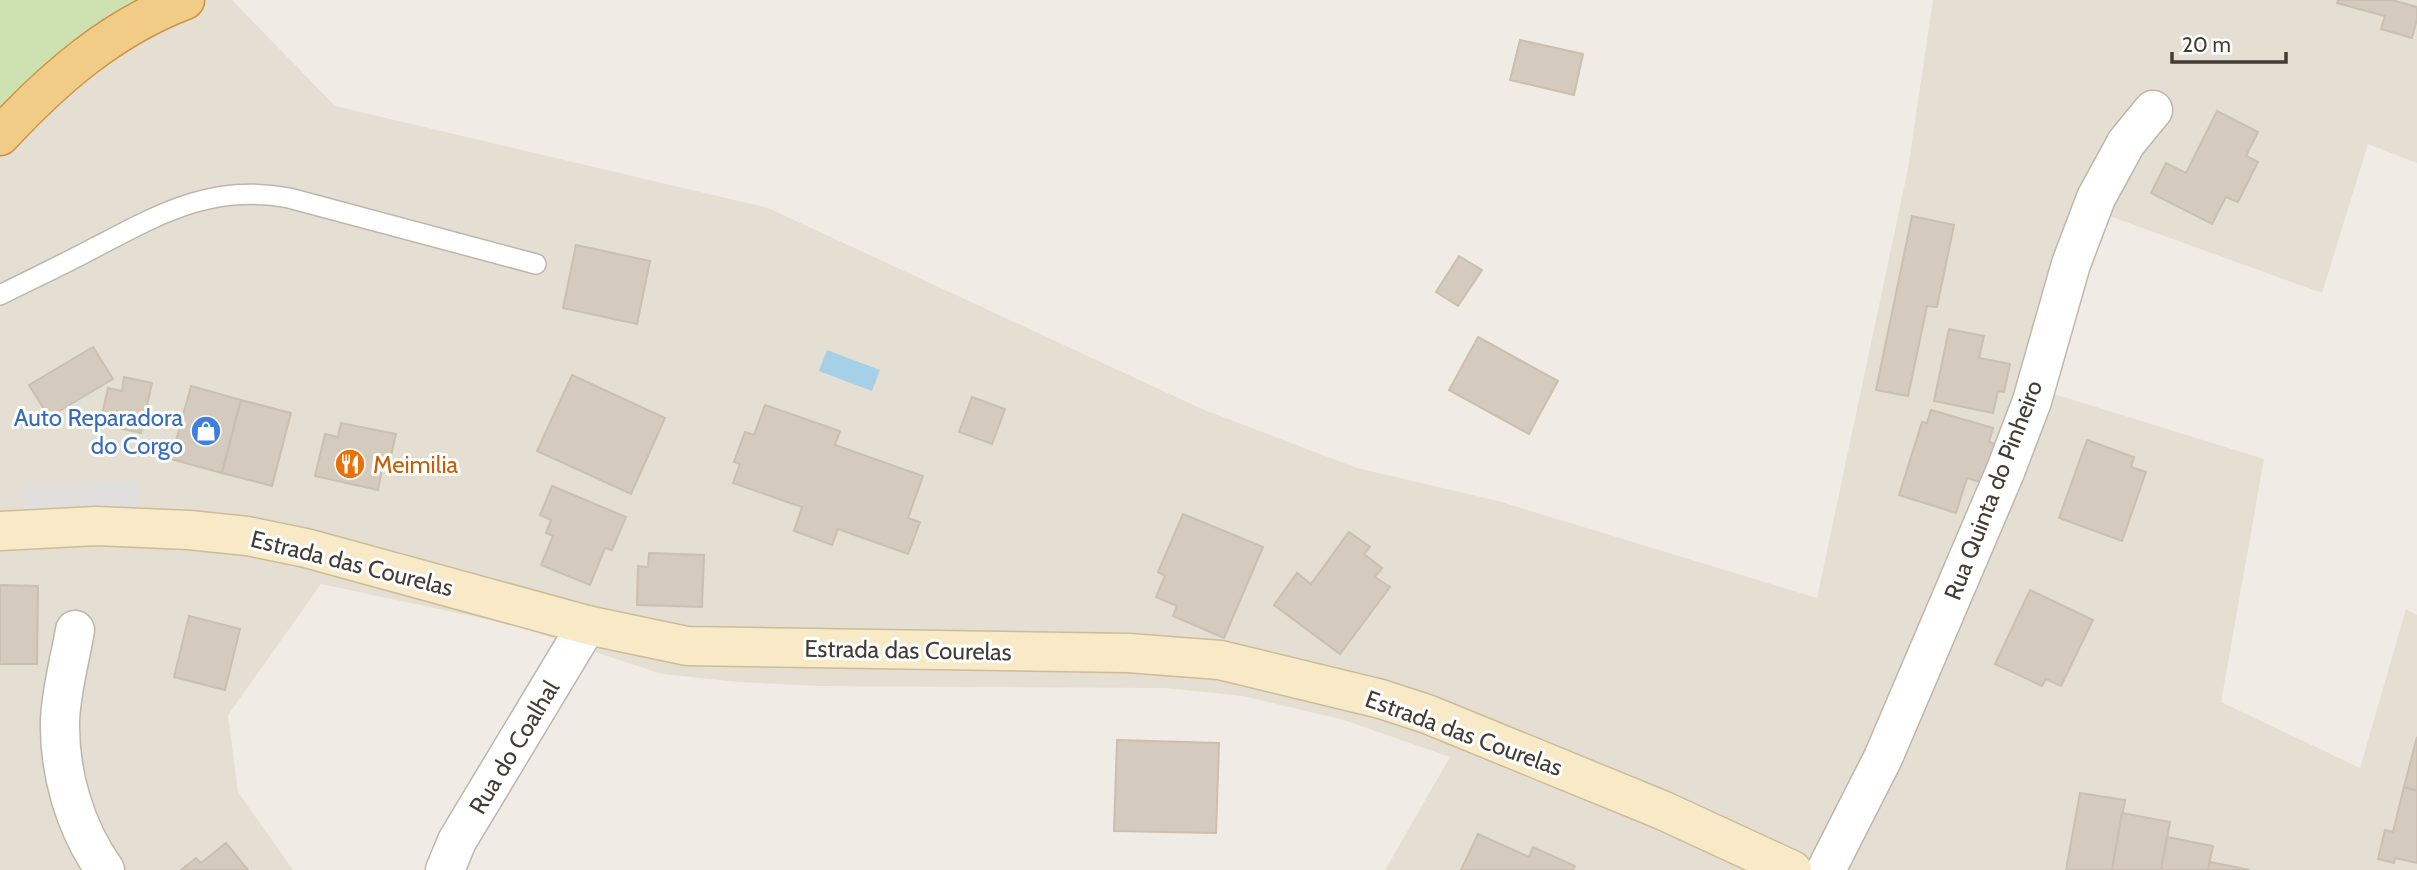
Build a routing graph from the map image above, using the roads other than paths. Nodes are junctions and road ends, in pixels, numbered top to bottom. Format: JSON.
{"nodes":[{"id":1,"x":185,"y":0,"type":"edge"},
{"id":2,"x":2153,"y":110,"type":"dead end"},
{"id":3,"x":0,"y":136,"type":"edge"},
{"id":4,"x":536,"y":264,"type":"dead end"},
{"id":5,"x":0,"y":295,"type":"edge"},
{"id":6,"x":2,"y":524,"type":"edge"},
{"id":7,"x":587,"y":625,"type":"junction"},
{"id":8,"x":75,"y":630,"type":"dead end"},
{"id":9,"x":105,"y":870,"type":"edge"},
{"id":10,"x":445,"y":870,"type":"edge"},
{"id":11,"x":1792,"y":870,"type":"edge"},
{"id":12,"x":1826,"y":870,"type":"edge"}],
"edges":[{"from":1,"to":3,"type":"highway"},
{"from":2,"to":12,"type":"street","name":"Rua Quinta do Pinheiro"},
{"from":4,"to":5,"type":"lane"},
{"from":6,"to":7,"type":"main road","name":"Estrada das Courelas"},
{"from":7,"to":10,"type":"street","name":"Rua do Coalhal"},
{"from":7,"to":11,"type":"main road","name":"Estrada das Courelas"},
{"from":8,"to":9,"type":"street"}]}
